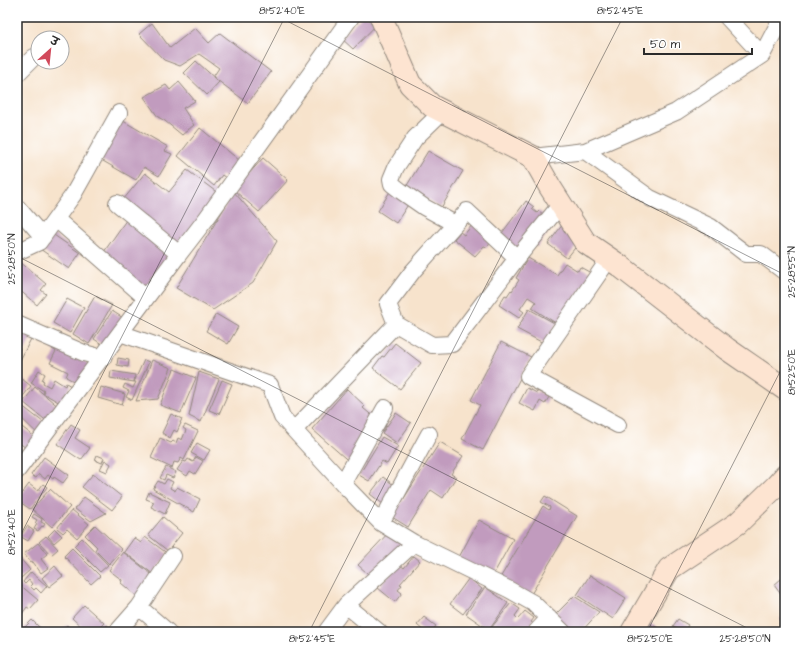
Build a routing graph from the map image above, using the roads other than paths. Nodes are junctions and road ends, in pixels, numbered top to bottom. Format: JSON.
{"nodes":[{"id":1,"x":351,"y":17,"type":"edge"},
{"id":2,"x":381,"y":17,"type":"edge"},
{"id":3,"x":727,"y":17,"type":"edge"},
{"id":4,"x":782,"y":17,"type":"edge"},
{"id":5,"x":762,"y":55,"type":"junction"},
{"id":6,"x":30,"y":61,"type":"edge"},
{"id":7,"x":17,"y":74,"type":"edge"},
{"id":8,"x":443,"y":111,"type":"junction"},
{"id":9,"x":119,"y":113,"type":"dead end"},
{"id":10,"x":585,"y":151,"type":"junction"},
{"id":11,"x":533,"y":157,"type":"junction"},
{"id":12,"x":117,"y":203,"type":"dead end"},
{"id":13,"x":561,"y":204,"type":"junction"},
{"id":14,"x":17,"y":207,"type":"edge"},
{"id":15,"x":56,"y":219,"type":"junction"},
{"id":16,"x":455,"y":224,"type":"junction"},
{"id":17,"x":43,"y":237,"type":"junction"},
{"id":18,"x":17,"y":252,"type":"edge"},
{"id":19,"x":180,"y":254,"type":"junction"},
{"id":20,"x":517,"y":258,"type":"junction"},
{"id":21,"x":609,"y":259,"type":"junction"},
{"id":22,"x":785,"y":272,"type":"edge"},
{"id":23,"x":146,"y":298,"type":"junction"},
{"id":24,"x":17,"y":324,"type":"edge"},
{"id":25,"x":396,"y":324,"type":"junction"},
{"id":26,"x":120,"y":333,"type":"junction"},
{"id":27,"x":103,"y":358,"type":"junction"},
{"id":28,"x":785,"y":389,"type":"edge"},
{"id":29,"x":385,"y":408,"type":"dead end"},
{"id":30,"x":618,"y":425,"type":"dead end"},
{"id":31,"x":294,"y":430,"type":"junction"},
{"id":32,"x":429,"y":434,"type":"dead end"},
{"id":33,"x":17,"y":471,"type":"edge"},
{"id":34,"x":785,"y":476,"type":"edge"},
{"id":35,"x":343,"y":483,"type":"junction"},
{"id":36,"x":381,"y":523,"type":"junction"},
{"id":37,"x":414,"y":543,"type":"junction"},
{"id":38,"x":173,"y":556,"type":"dead end"},
{"id":39,"x":346,"y":605,"type":"junction"},
{"id":40,"x":139,"y":607,"type":"junction"},
{"id":41,"x":549,"y":618,"type":"junction"},
{"id":42,"x":117,"y":632,"type":"edge"},
{"id":43,"x":168,"y":632,"type":"edge"},
{"id":44,"x":326,"y":632,"type":"edge"},
{"id":45,"x":379,"y":632,"type":"edge"},
{"id":46,"x":536,"y":632,"type":"edge"},
{"id":47,"x":563,"y":632,"type":"edge"},
{"id":48,"x":632,"y":632,"type":"edge"}],
"edges":[{"from":1,"to":19,"type":"street"},
{"from":2,"to":8,"type":"street"},
{"from":3,"to":5,"type":"street"},
{"from":4,"to":5,"type":"street"},
{"from":5,"to":10,"type":"street"},
{"from":6,"to":7,"type":"street"},
{"from":8,"to":11,"type":"street"},
{"from":8,"to":16,"type":"street"},
{"from":9,"to":15,"type":"street"},
{"from":10,"to":11,"type":"street"},
{"from":10,"to":22,"type":"street"},
{"from":11,"to":13,"type":"street"},
{"from":12,"to":19,"type":"street"},
{"from":13,"to":20,"type":"street"},
{"from":13,"to":21,"type":"street"},
{"from":14,"to":17,"type":"street"},
{"from":15,"to":17,"type":"street"},
{"from":15,"to":23,"type":"street"},
{"from":16,"to":20,"type":"street"},
{"from":16,"to":25,"type":"street"},
{"from":17,"to":18,"type":"street"},
{"from":19,"to":23,"type":"street"},
{"from":20,"to":25,"type":"street"},
{"from":21,"to":28,"type":"street"},
{"from":21,"to":30,"type":"street"},
{"from":23,"to":26,"type":"street"},
{"from":24,"to":27,"type":"street"},
{"from":25,"to":31,"type":"street"},
{"from":26,"to":27,"type":"street"},
{"from":26,"to":31,"type":"street"},
{"from":27,"to":33,"type":"street"},
{"from":29,"to":35,"type":"street"},
{"from":31,"to":35,"type":"street"},
{"from":32,"to":36,"type":"street"},
{"from":34,"to":48,"type":"street"},
{"from":35,"to":36,"type":"street"},
{"from":36,"to":37,"type":"street"},
{"from":37,"to":39,"type":"street"},
{"from":37,"to":41,"type":"street"},
{"from":38,"to":40,"type":"street"},
{"from":39,"to":44,"type":"street"},
{"from":39,"to":45,"type":"street"},
{"from":40,"to":42,"type":"street"},
{"from":40,"to":43,"type":"street"},
{"from":41,"to":46,"type":"street"},
{"from":41,"to":47,"type":"street"}]}
